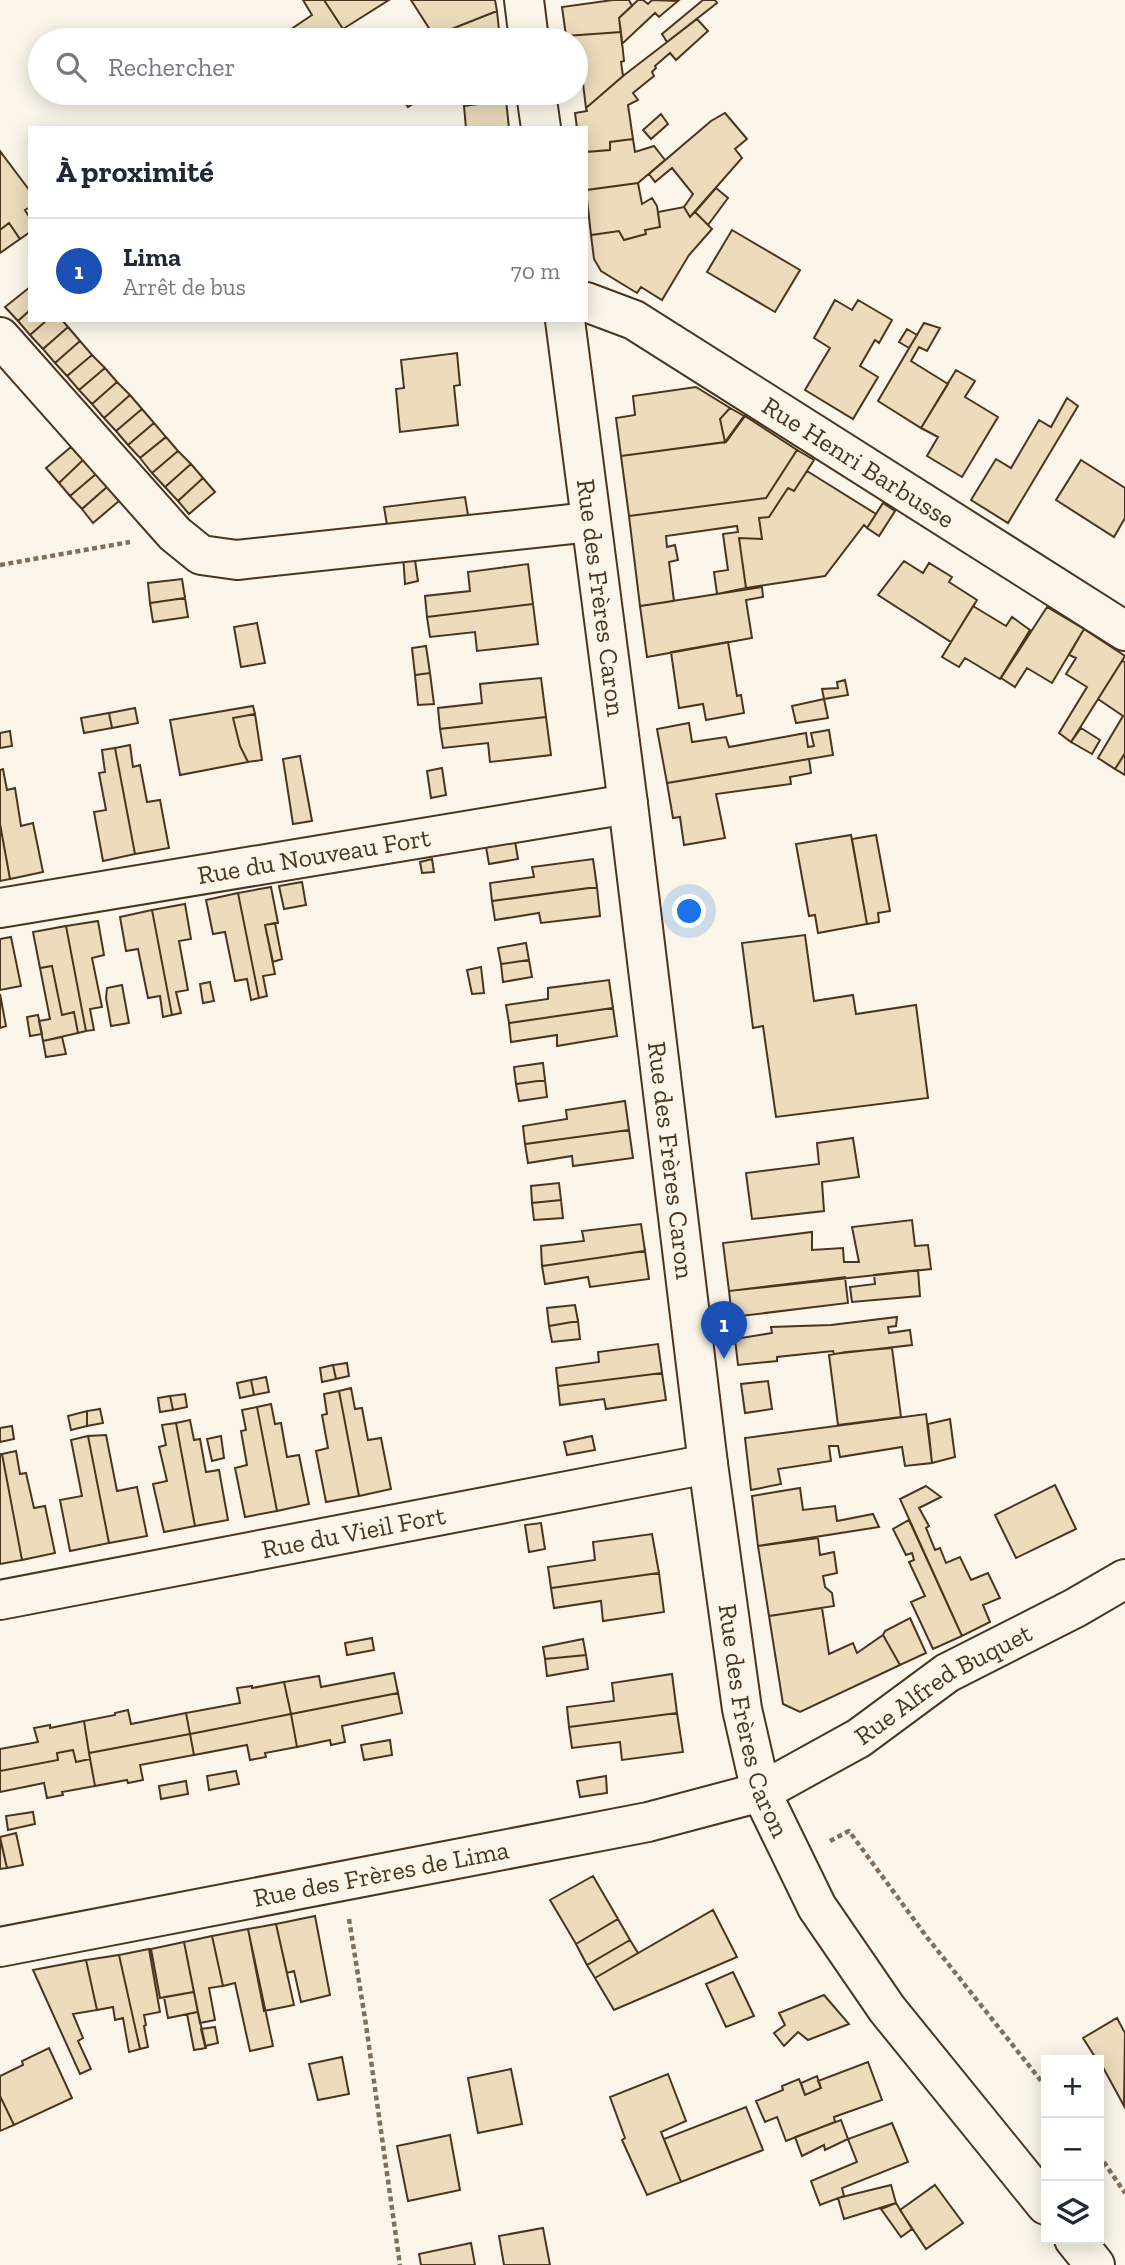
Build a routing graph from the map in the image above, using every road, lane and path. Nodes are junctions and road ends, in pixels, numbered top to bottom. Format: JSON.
{"nodes":[{"id":1,"x":524,"y":0,"type":"edge"},
{"id":2,"x":528,"y":28,"type":"edge"},
{"id":3,"x":538,"y":105,"type":"edge"},
{"id":4,"x":541,"y":126,"type":"edge"},
{"id":5,"x":588,"y":303,"type":"edge"},
{"id":6,"x":565,"y":322,"type":"edge"},
{"id":7,"x":0,"y":337,"type":"edge"},
{"id":8,"x":590,"y":522,"type":"junction"},
{"id":9,"x":175,"y":534,"type":"junction"},
{"id":10,"x":0,"y":565,"type":"edge"},
{"id":11,"x":1125,"y":631,"type":"edge"},
{"id":12,"x":628,"y":804,"type":"junction"},
{"id":13,"x":0,"y":908,"type":"edge"},
{"id":14,"x":708,"y":1464,"type":"junction"},
{"id":15,"x":1125,"y":1579,"type":"edge"},
{"id":16,"x":0,"y":1600,"type":"edge"},
{"id":17,"x":761,"y":1792,"type":"junction"},
{"id":18,"x":795,"y":1860,"type":"junction"},
{"id":19,"x":338,"y":1881,"type":"junction"},
{"id":20,"x":0,"y":1947,"type":"edge"},
{"id":21,"x":1041,"y":2081,"type":"edge"},
{"id":22,"x":1104,"y":2162,"type":"edge"},
{"id":23,"x":1125,"y":2193,"type":"edge"},
{"id":24,"x":1041,"y":2199,"type":"edge"},
{"id":25,"x":1078,"y":2244,"type":"edge"},
{"id":26,"x":400,"y":2265,"type":"edge"},
{"id":27,"x":1095,"y":2265,"type":"edge"}],
"edges":[{"from":1,"to":2,"type":"street"},
{"from":3,"to":4,"type":"street"},
{"from":5,"to":11,"type":"street","name":"Rue Henri Barbusse"},
{"from":6,"to":8,"type":"street","name":"Rue des Frères Caron"},
{"from":7,"to":9,"type":"street"},
{"from":8,"to":9,"type":"street"},
{"from":8,"to":12,"type":"street","name":"Rue des Frères Caron"},
{"from":9,"to":10,"type":"path"},
{"from":12,"to":13,"type":"street","name":"Rue du Nouveau Fort"},
{"from":12,"to":14,"type":"street","name":"Rue des Frères Caron"},
{"from":14,"to":16,"type":"street","name":"Rue du Vieil Fort"},
{"from":14,"to":17,"type":"street","name":"Rue des Frères Caron"},
{"from":15,"to":17,"type":"street","name":"Rue Alfred Buquet"},
{"from":17,"to":18,"type":"street","name":"Rue des Frères Caron"},
{"from":17,"to":19,"type":"street","name":"Rue des Frères de Lima"},
{"from":18,"to":21,"type":"path"},
{"from":18,"to":24,"type":"street","name":"Rue des Frères Caron"},
{"from":19,"to":20,"type":"street","name":"Rue des Frères de Lima"},
{"from":19,"to":26,"type":"path"},
{"from":22,"to":23,"type":"path"},
{"from":25,"to":27,"type":"street"}]}
